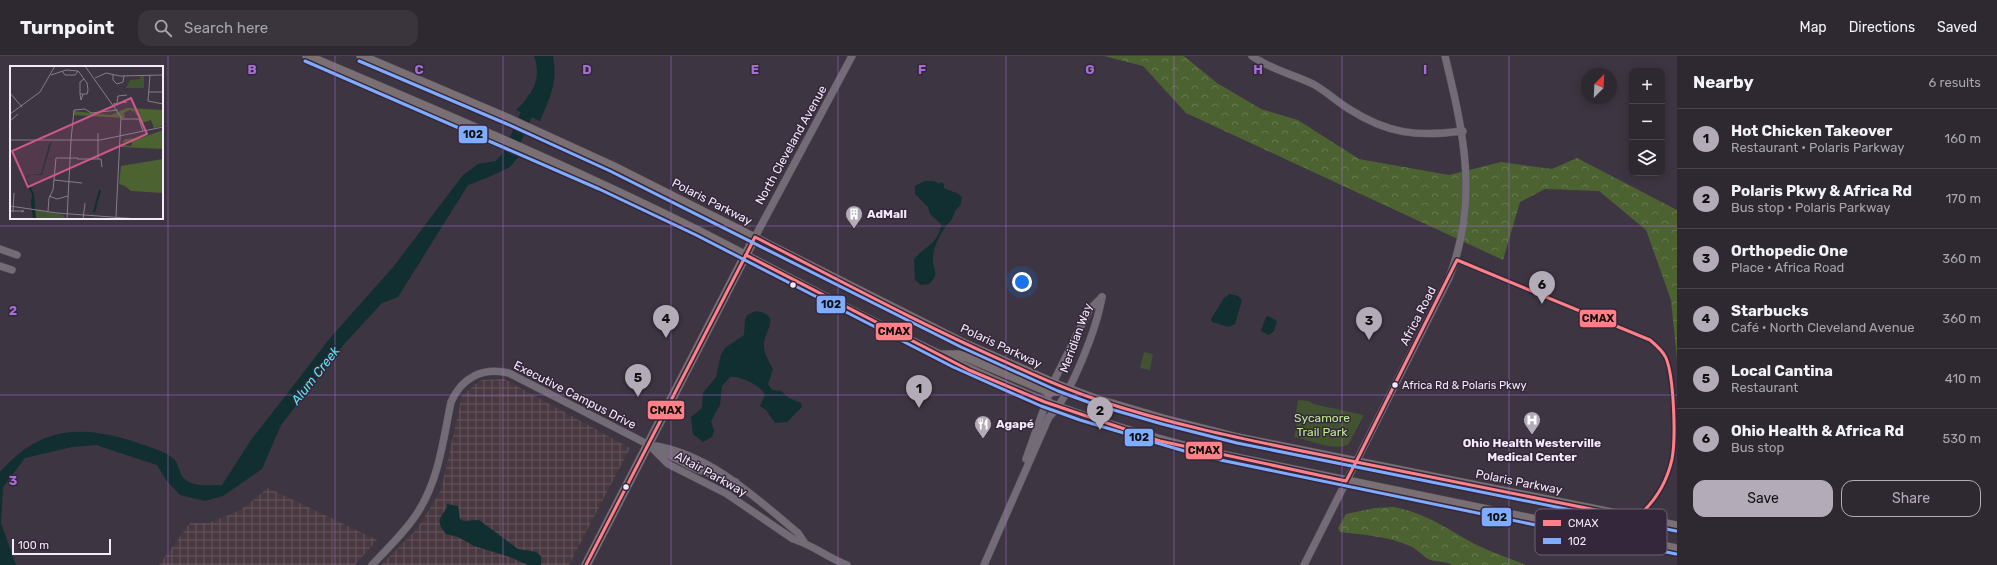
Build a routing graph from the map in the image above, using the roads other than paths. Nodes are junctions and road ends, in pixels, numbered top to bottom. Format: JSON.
{"nodes":[{"id":1,"x":307,"y":56,"type":"edge"},
{"id":2,"x":361,"y":56,"type":"edge"},
{"id":3,"x":852,"y":56,"type":"edge"},
{"id":4,"x":1252,"y":56,"type":"edge"},
{"id":5,"x":1445,"y":56,"type":"edge"},
{"id":6,"x":1463,"y":131,"type":"junction"},
{"id":7,"x":754,"y":236,"type":"junction"},
{"id":8,"x":0,"y":249,"type":"edge"},
{"id":9,"x":17,"y":255,"type":"dead end"},
{"id":10,"x":745,"y":255,"type":"junction"},
{"id":11,"x":0,"y":266,"type":"edge"},
{"id":12,"x":12,"y":270,"type":"dead end"},
{"id":13,"x":940,"y":355,"type":"junction"},
{"id":14,"x":1052,"y":388,"type":"junction"},
{"id":15,"x":1067,"y":389,"type":"junction"},
{"id":16,"x":1045,"y":402,"type":"junction"},
{"id":17,"x":1059,"y":407,"type":"junction"},
{"id":18,"x":648,"y":444,"type":"junction"},
{"id":19,"x":1357,"y":462,"type":"junction"},
{"id":20,"x":1022,"y":479,"type":"junction"},
{"id":21,"x":1346,"y":482,"type":"junction"},
{"id":22,"x":1592,"y":509,"type":"edge"},
{"id":23,"x":1535,"y":520,"type":"edge"},
{"id":24,"x":1667,"y":524,"type":"edge"},
{"id":25,"x":1677,"y":526,"type":"edge"},
{"id":26,"x":804,"y":542,"type":"junction"},
{"id":27,"x":1667,"y":546,"type":"edge"},
{"id":28,"x":1677,"y":548,"type":"edge"},
{"id":29,"x":372,"y":565,"type":"edge"},
{"id":30,"x":586,"y":565,"type":"edge"},
{"id":31,"x":847,"y":565,"type":"edge"},
{"id":32,"x":984,"y":565,"type":"edge"},
{"id":33,"x":1304,"y":565,"type":"edge"}],
"edges":[{"from":1,"to":10,"type":"main road"},
{"from":2,"to":7,"type":"main road","name":"Polaris Parkway"},
{"from":3,"to":7,"type":"street","name":"North Cleveland Avenue"},
{"from":4,"to":6,"type":"street"},
{"from":5,"to":6,"type":"street","name":"Africa Road"},
{"from":6,"to":19,"type":"street","name":"Africa Road"},
{"from":7,"to":10,"type":"main road","name":"North Cleveland Avenue"},
{"from":7,"to":14,"type":"main road","name":"Polaris Parkway"},
{"from":8,"to":9,"type":"street"},
{"from":10,"to":13,"type":"main road"},
{"from":10,"to":18,"type":"main road","name":"North Cleveland Avenue"},
{"from":11,"to":12,"type":"street"},
{"from":13,"to":14,"type":"main road"},
{"from":13,"to":16,"type":"main road"},
{"from":14,"to":15,"type":"main road"},
{"from":14,"to":15,"type":"street","name":"Meridian Way"},
{"from":14,"to":16,"type":"street","name":"Meridian Way"},
{"from":15,"to":17,"type":"street","name":"Meridian Way"},
{"from":15,"to":19,"type":"main road","name":"Polaris Parkway"},
{"from":16,"to":17,"type":"main road"},
{"from":16,"to":20,"type":"street","name":"Meridian Way"},
{"from":17,"to":20,"type":"street","name":"Meridian Way"},
{"from":17,"to":21,"type":"main road"},
{"from":18,"to":26,"type":"street","name":"Altair Parkway"},
{"from":18,"to":26,"type":"street","name":"Altair Parkway"},
{"from":18,"to":29,"type":"street","name":"Executive Campus Drive"},
{"from":18,"to":30,"type":"main road","name":"North Cleveland Avenue"},
{"from":19,"to":21,"type":"street","name":"Africa Road"},
{"from":19,"to":22,"type":"main road","name":"Polaris Parkway"},
{"from":20,"to":32,"type":"street","name":"Meridian Way"},
{"from":21,"to":23,"type":"main road"},
{"from":21,"to":33,"type":"street","name":"Africa Road"},
{"from":24,"to":25,"type":"main road","name":"Polaris Parkway"},
{"from":26,"to":31,"type":"street","name":"Altair Parkway"},
{"from":27,"to":28,"type":"main road"}]}
